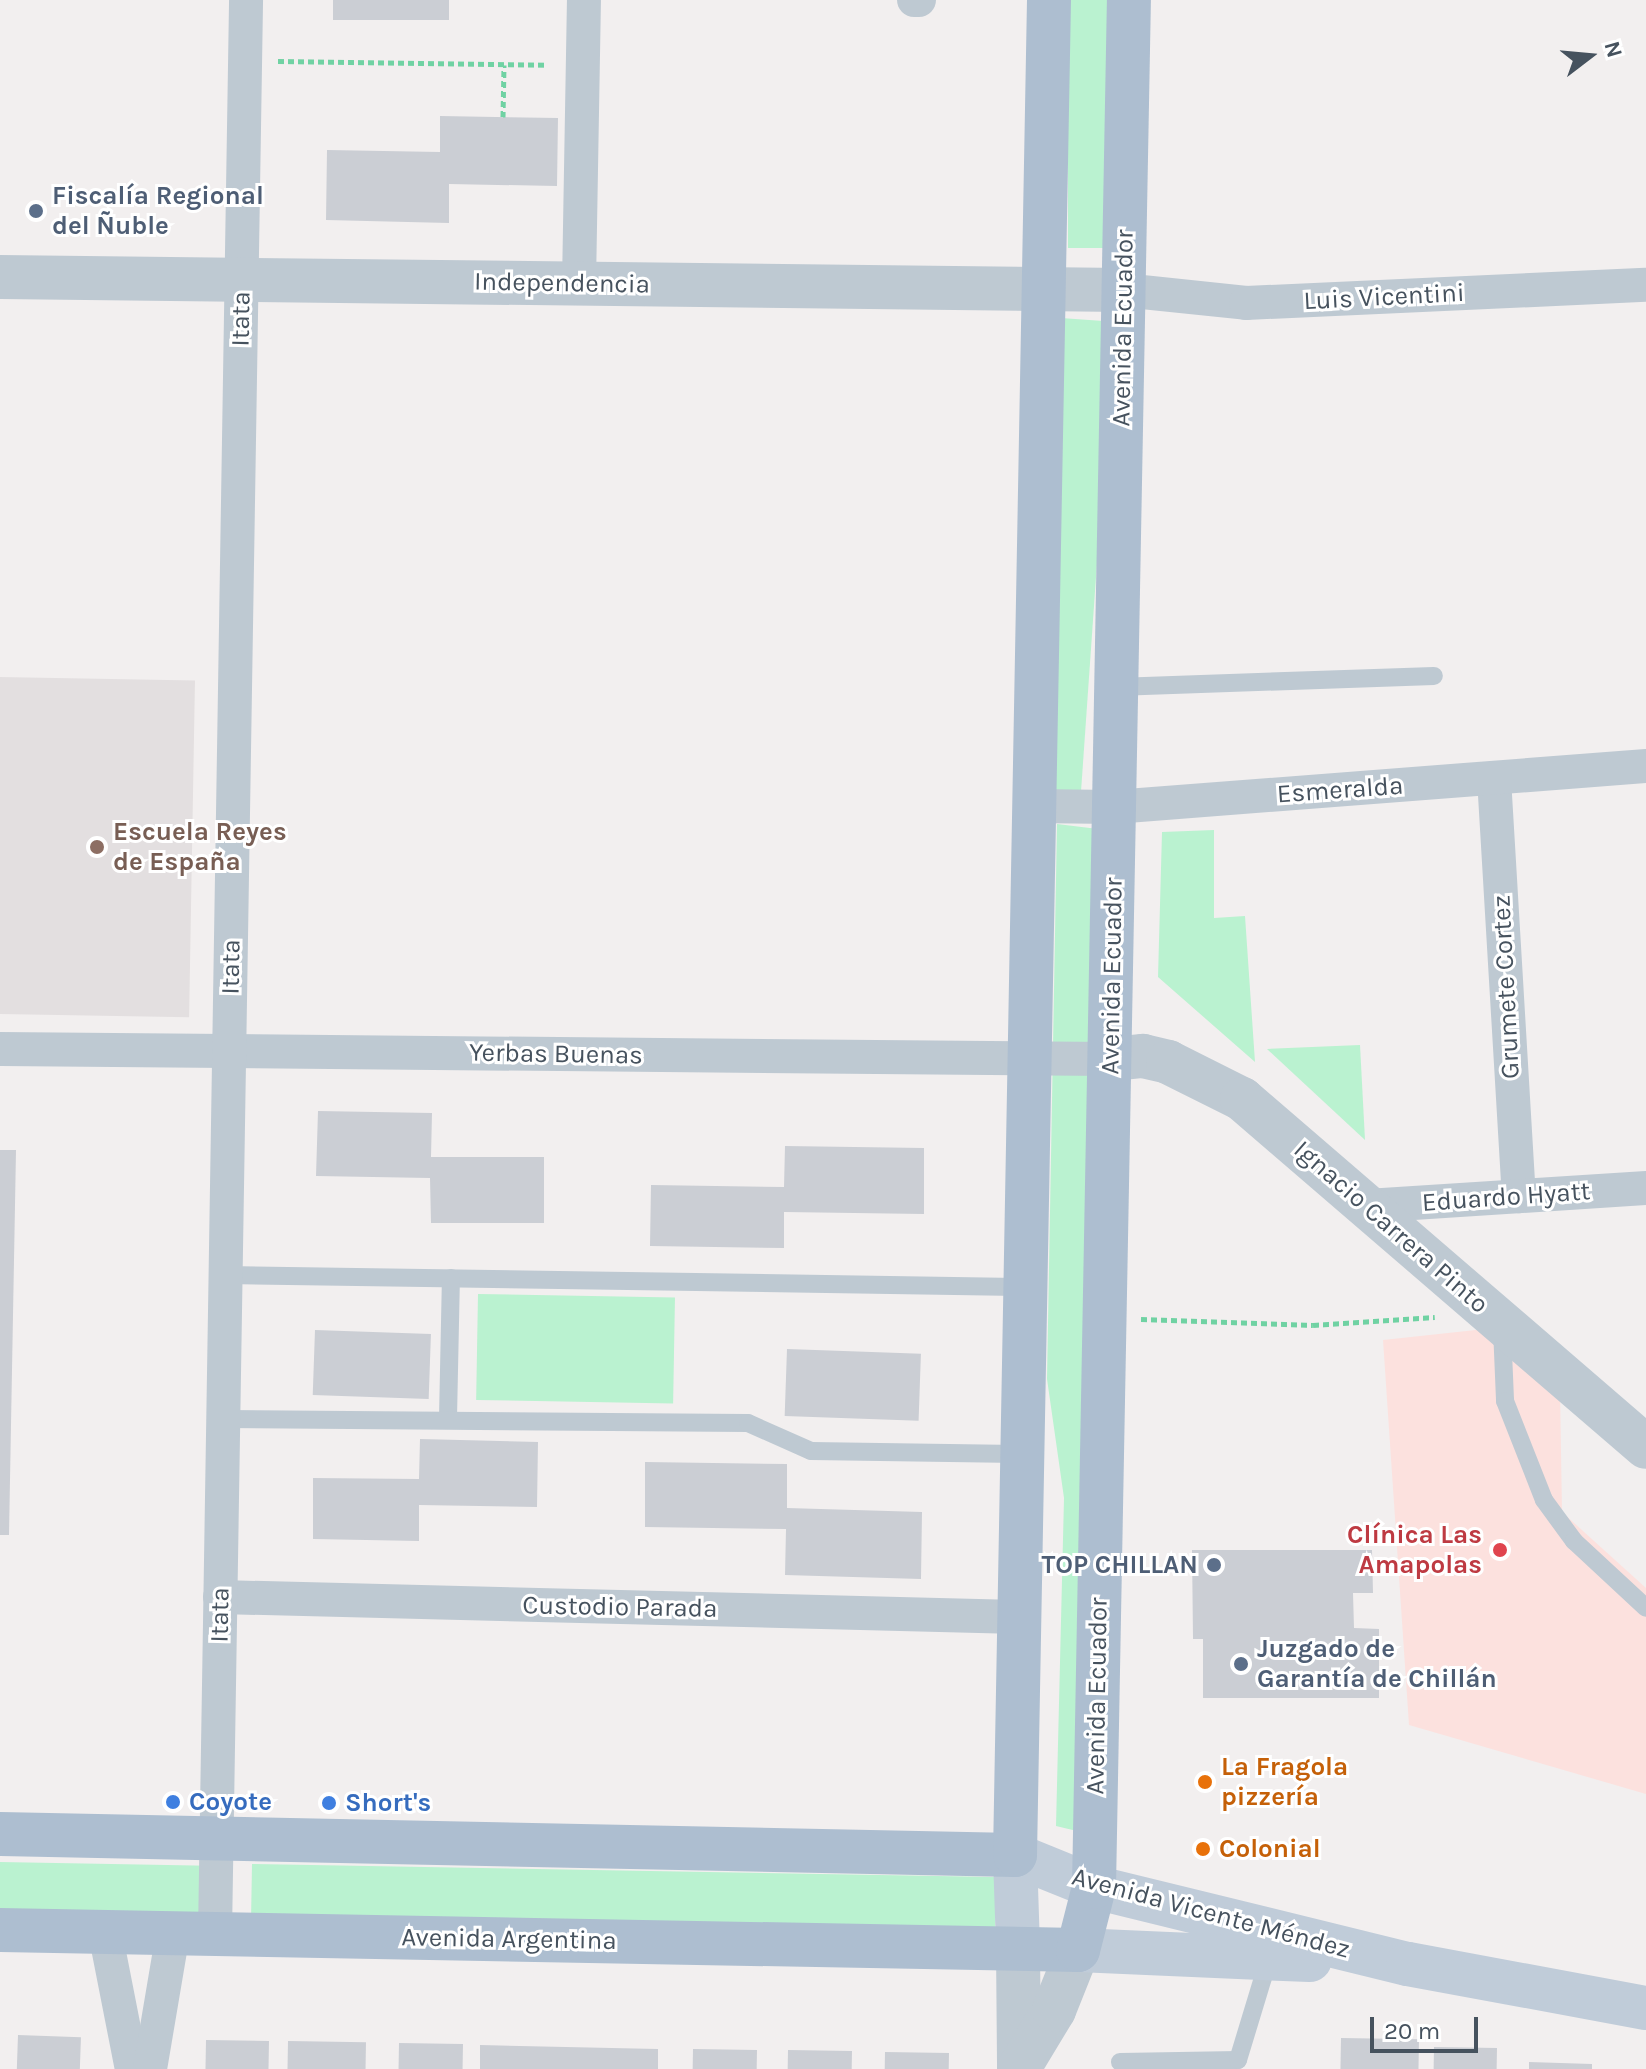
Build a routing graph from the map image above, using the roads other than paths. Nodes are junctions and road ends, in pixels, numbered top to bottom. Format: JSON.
{"nodes":[{"id":1,"x":246,"y":0,"type":"edge"},
{"id":2,"x":584,"y":0,"type":"edge"},
{"id":3,"x":1049,"y":0,"type":"edge"},
{"id":4,"x":1129,"y":0,"type":"edge"},
{"id":5,"x":0,"y":277,"type":"edge"},
{"id":6,"x":242,"y":280,"type":"junction"},
{"id":7,"x":579,"y":284,"type":"junction"},
{"id":8,"x":1646,"y":285,"type":"edge"},
{"id":9,"x":1046,"y":289,"type":"junction"},
{"id":10,"x":1123,"y":290,"type":"junction"},
{"id":11,"x":1434,"y":676,"type":"dead end"},
{"id":12,"x":1116,"y":687,"type":"junction"},
{"id":13,"x":1646,"y":766,"type":"edge"},
{"id":14,"x":1494,"y":778,"type":"junction"},
{"id":15,"x":1033,"y":806,"type":"junction"},
{"id":16,"x":1114,"y":807,"type":"junction"},
{"id":17,"x":0,"y":1049,"type":"edge"},
{"id":18,"x":229,"y":1051,"type":"junction"},
{"id":19,"x":1029,"y":1059,"type":"junction"},
{"id":20,"x":1112,"y":1059,"type":"junction"},
{"id":21,"x":1646,"y":1188,"type":"edge"},
{"id":22,"x":1519,"y":1196,"type":"junction"},
{"id":23,"x":1367,"y":1206,"type":"junction"},
{"id":24,"x":226,"y":1275,"type":"junction"},
{"id":25,"x":451,"y":1278,"type":"junction"},
{"id":26,"x":1025,"y":1287,"type":"junction"},
{"id":27,"x":1496,"y":1318,"type":"junction"},
{"id":28,"x":448,"y":1418,"type":"junction"},
{"id":29,"x":224,"y":1419,"type":"junction"},
{"id":30,"x":1646,"y":1447,"type":"edge"},
{"id":31,"x":1022,"y":1454,"type":"junction"},
{"id":32,"x":220,"y":1597,"type":"junction"},
{"id":33,"x":1646,"y":1608,"type":"edge"},
{"id":34,"x":1019,"y":1617,"type":"junction"},
{"id":35,"x":0,"y":1834,"type":"edge"},
{"id":36,"x":217,"y":1839,"type":"junction"},
{"id":37,"x":1015,"y":1855,"type":"junction"},
{"id":38,"x":1094,"y":1887,"type":"junction"},
{"id":39,"x":0,"y":1930,"type":"edge"},
{"id":40,"x":105,"y":1932,"type":"junction"},
{"id":41,"x":194,"y":1933,"type":"junction"},
{"id":42,"x":1018,"y":1947,"type":"junction"},
{"id":43,"x":1078,"y":1950,"type":"junction"},
{"id":44,"x":1270,"y":1958,"type":"junction"},
{"id":45,"x":1408,"y":1964,"type":"junction"},
{"id":46,"x":1646,"y":2008,"type":"edge"},
{"id":47,"x":1120,"y":2062,"type":"dead end"},
{"id":48,"x":132,"y":2069,"type":"edge"},
{"id":49,"x":150,"y":2069,"type":"edge"},
{"id":50,"x":1019,"y":2069,"type":"edge"}],
"edges":[{"from":1,"to":6,"type":"street","name":"Itata"},
{"from":2,"to":7,"type":"street"},
{"from":3,"to":9,"type":"main road"},
{"from":4,"to":10,"type":"main road","name":"Avenida Ecuador"},
{"from":5,"to":6,"type":"street","name":"Independencia"},
{"from":6,"to":7,"type":"street","name":"Independencia"},
{"from":6,"to":18,"type":"street","name":"Itata"},
{"from":7,"to":9,"type":"street","name":"Independencia"},
{"from":8,"to":10,"type":"street","name":"Luis Vicentini"},
{"from":9,"to":10,"type":"street","name":"Independencia"},
{"from":9,"to":15,"type":"main road"},
{"from":10,"to":12,"type":"main road","name":"Avenida Ecuador"},
{"from":11,"to":12,"type":"lane"},
{"from":12,"to":16,"type":"main road","name":"Avenida Ecuador"},
{"from":13,"to":14,"type":"street","name":"Esmeralda"},
{"from":14,"to":16,"type":"street","name":"Esmeralda"},
{"from":14,"to":22,"type":"street","name":"Grumete Cortez"},
{"from":15,"to":16,"type":"street","name":"Esmeralda"},
{"from":15,"to":19,"type":"main road"},
{"from":16,"to":20,"type":"main road","name":"Avenida Ecuador"},
{"from":17,"to":18,"type":"street","name":"Yerbas Buenas"},
{"from":18,"to":19,"type":"street","name":"Yerbas Buenas"},
{"from":18,"to":24,"type":"street","name":"Itata"},
{"from":19,"to":20,"type":"street","name":"Yerbas Buenas"},
{"from":19,"to":26,"type":"main road"},
{"from":20,"to":23,"type":"street","name":"Ignacio Carrera Pinto"},
{"from":20,"to":38,"type":"main road","name":"Avenida Ecuador"},
{"from":21,"to":22,"type":"street","name":"Eduardo Hyatt"},
{"from":22,"to":23,"type":"street","name":"Eduardo Hyatt"},
{"from":23,"to":27,"type":"street","name":"Ignacio Carrera Pinto"},
{"from":24,"to":25,"type":"lane"},
{"from":24,"to":29,"type":"street","name":"Itata"},
{"from":25,"to":26,"type":"lane"},
{"from":25,"to":28,"type":"lane"},
{"from":26,"to":31,"type":"main road"},
{"from":27,"to":30,"type":"street","name":"Ignacio Carrera Pinto"},
{"from":27,"to":33,"type":"lane"},
{"from":28,"to":29,"type":"lane"},
{"from":28,"to":31,"type":"lane"},
{"from":29,"to":32,"type":"street","name":"Itata"},
{"from":31,"to":34,"type":"main road"},
{"from":32,"to":34,"type":"street","name":"Custodio Parada"},
{"from":32,"to":36,"type":"street","name":"Itata"},
{"from":34,"to":37,"type":"main road"},
{"from":35,"to":36,"type":"main road"},
{"from":36,"to":37,"type":"main road"},
{"from":36,"to":41,"type":"street","name":"Itata"},
{"from":37,"to":38,"type":"main road","name":"Avenida Vicente Méndez"},
{"from":37,"to":42,"type":"main road"},
{"from":38,"to":43,"type":"main road","name":"Avenida Ecuador"},
{"from":38,"to":45,"type":"main road","name":"Avenida Vicente Méndez"},
{"from":39,"to":40,"type":"main road","name":"Avenida Argentina"},
{"from":40,"to":41,"type":"main road","name":"Avenida Argentina"},
{"from":40,"to":48,"type":"street"},
{"from":41,"to":42,"type":"main road","name":"Avenida Argentina"},
{"from":41,"to":49,"type":"street","name":"Itata"},
{"from":42,"to":43,"type":"main road","name":"Avenida Vicente Méndez"},
{"from":42,"to":50,"type":"street"},
{"from":43,"to":44,"type":"main road","name":"Avenida Vicente Méndez"},
{"from":43,"to":50,"type":"street"},
{"from":44,"to":45,"type":"main road","name":"Avenida Vicente Méndez"},
{"from":44,"to":47,"type":"lane"},
{"from":45,"to":46,"type":"main road","name":"Avenida Vicente Méndez"}]}
